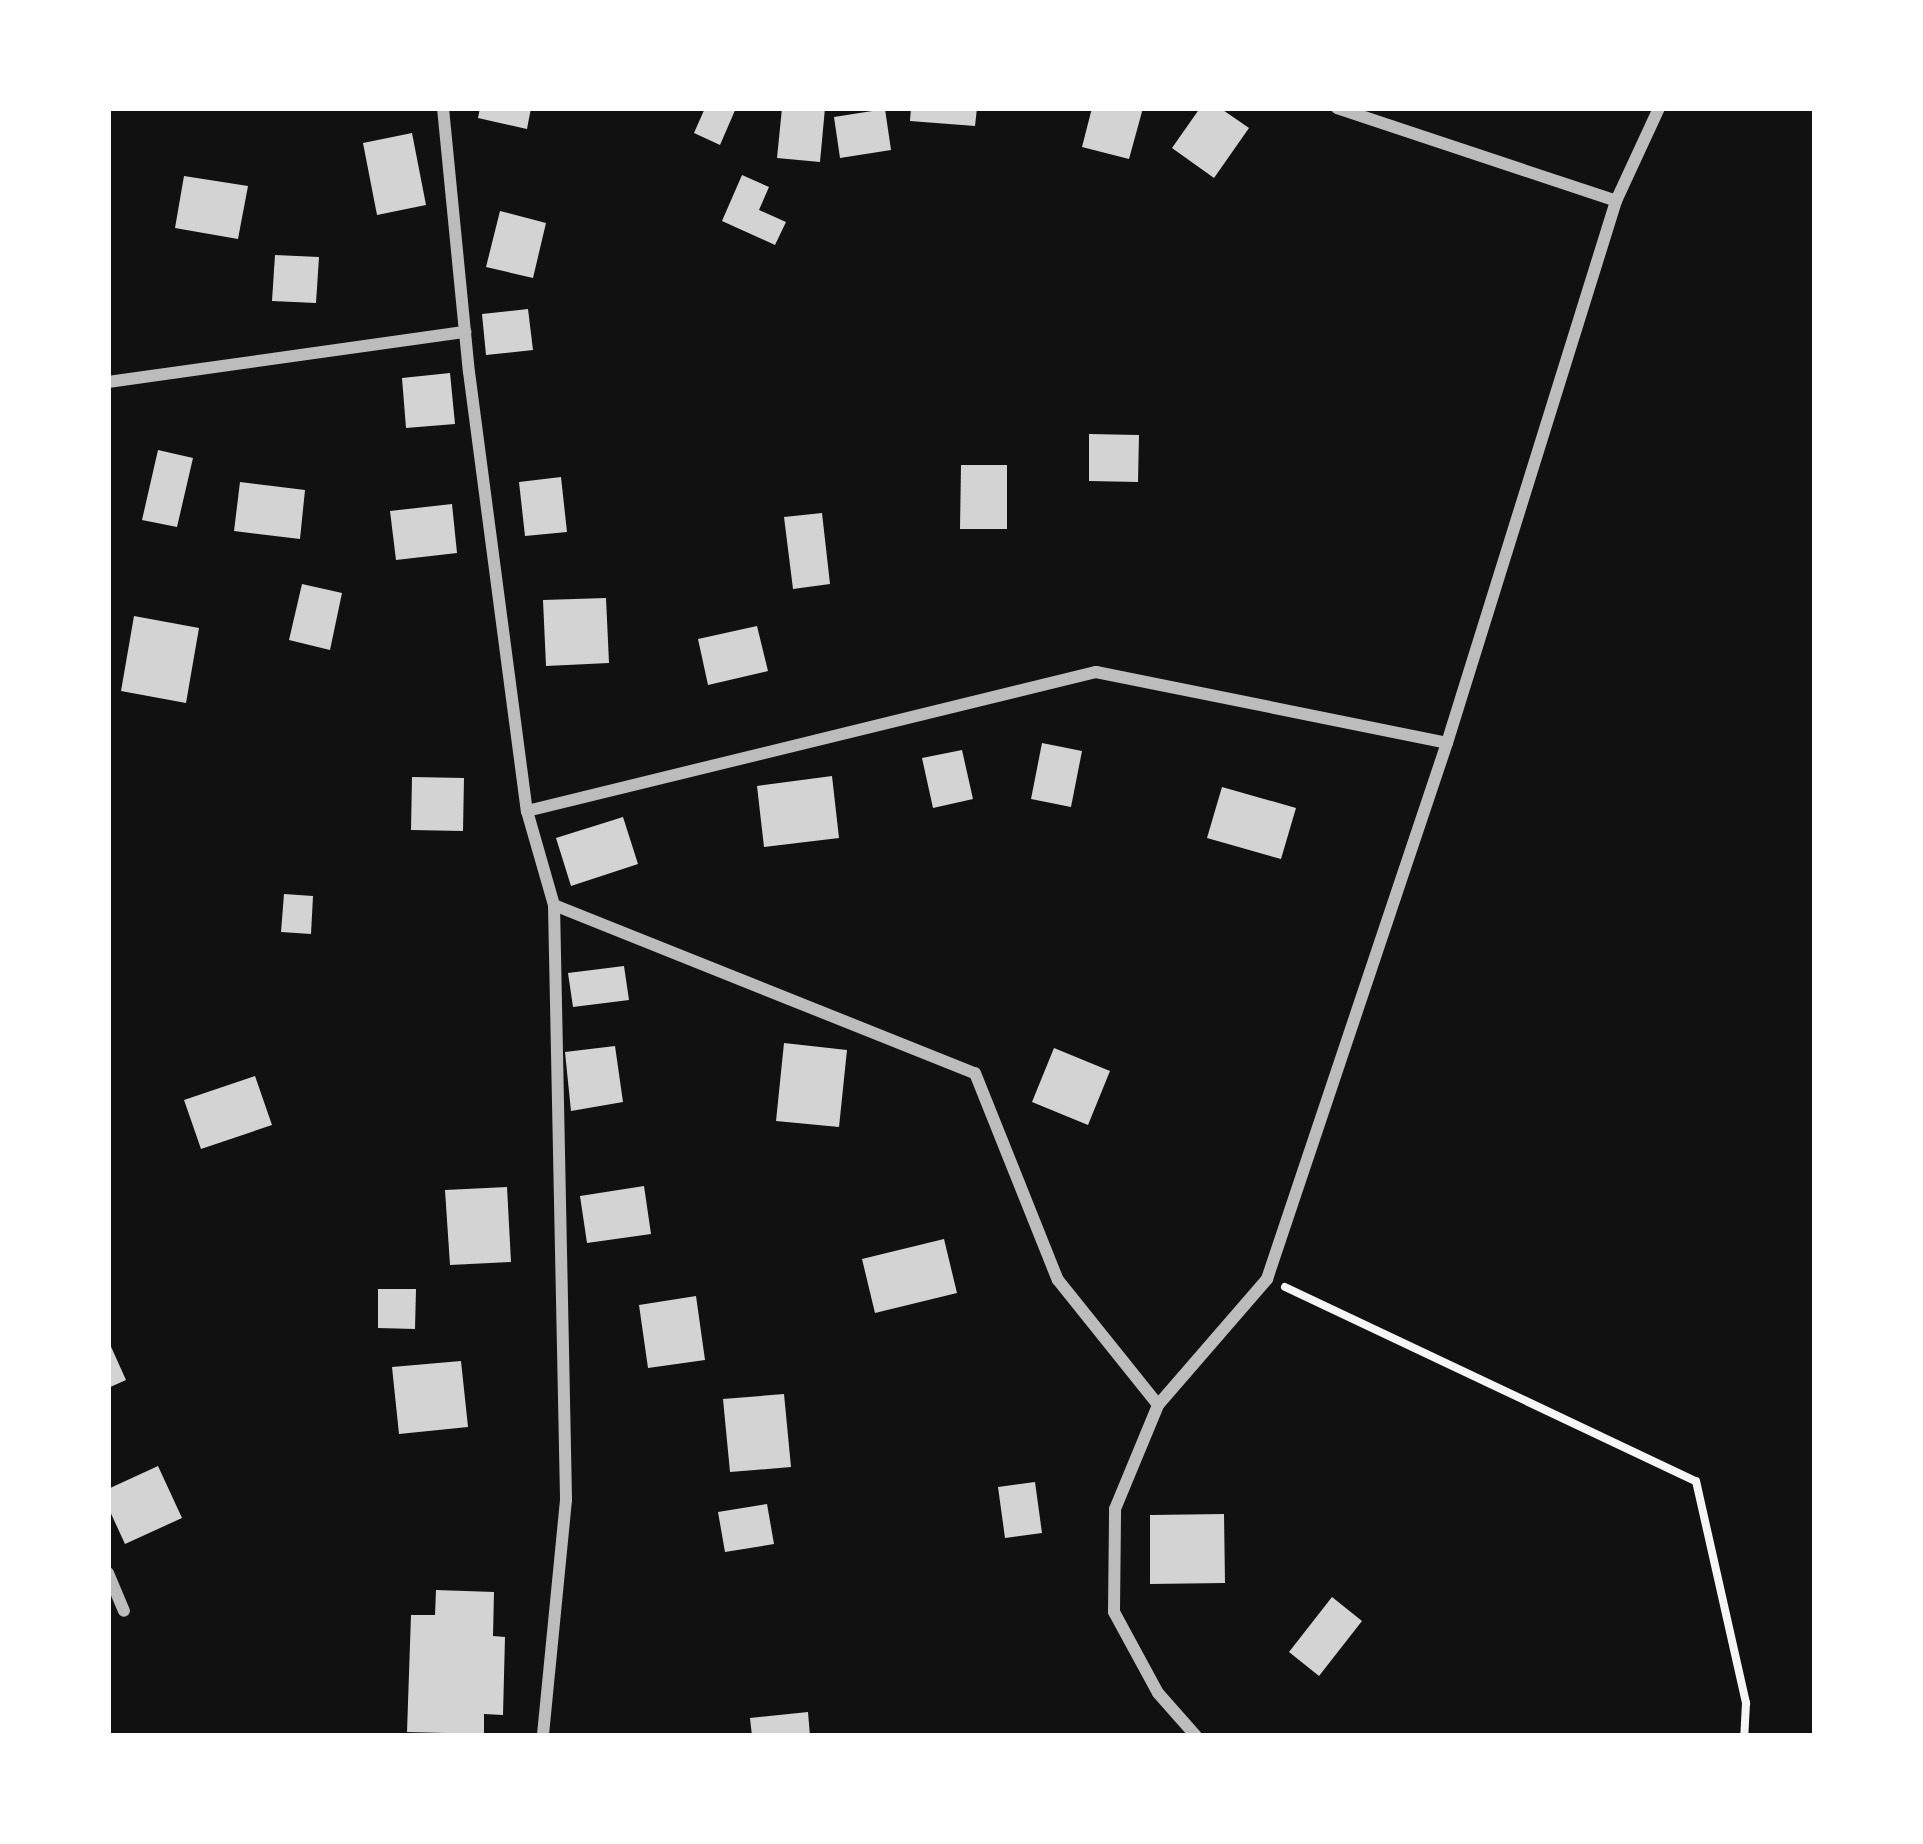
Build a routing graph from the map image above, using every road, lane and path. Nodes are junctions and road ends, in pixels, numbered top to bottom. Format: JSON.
{"nodes":[{"id":1,"x":443,"y":108,"type":"edge"},
{"id":2,"x":1337,"y":108,"type":"edge"},
{"id":3,"x":1659,"y":108,"type":"edge"},
{"id":4,"x":1616,"y":201,"type":"junction"},
{"id":5,"x":466,"y":332,"type":"junction"},
{"id":6,"x":108,"y":382,"type":"edge"},
{"id":7,"x":1447,"y":743,"type":"junction"},
{"id":8,"x":527,"y":811,"type":"junction"},
{"id":9,"x":554,"y":905,"type":"junction"},
{"id":10,"x":1268,"y":1279,"type":"junction"},
{"id":11,"x":1158,"y":1405,"type":"junction"},
{"id":12,"x":108,"y":1573,"type":"edge"},
{"id":13,"x":124,"y":1611,"type":"dead end"},
{"id":14,"x":544,"y":1736,"type":"edge"},
{"id":15,"x":1196,"y":1736,"type":"edge"},
{"id":16,"x":1744,"y":1736,"type":"edge"}],
"edges":[{"from":1,"to":5,"type":"street"},
{"from":2,"to":4,"type":"street"},
{"from":3,"to":4,"type":"street"},
{"from":4,"to":7,"type":"street"},
{"from":5,"to":6,"type":"street"},
{"from":5,"to":8,"type":"street"},
{"from":7,"to":8,"type":"street"},
{"from":7,"to":10,"type":"street"},
{"from":8,"to":9,"type":"street"},
{"from":9,"to":11,"type":"street"},
{"from":9,"to":14,"type":"street"},
{"from":10,"to":11,"type":"street"},
{"from":10,"to":16,"type":"path"},
{"from":11,"to":15,"type":"street"},
{"from":12,"to":13,"type":"street"}]}
